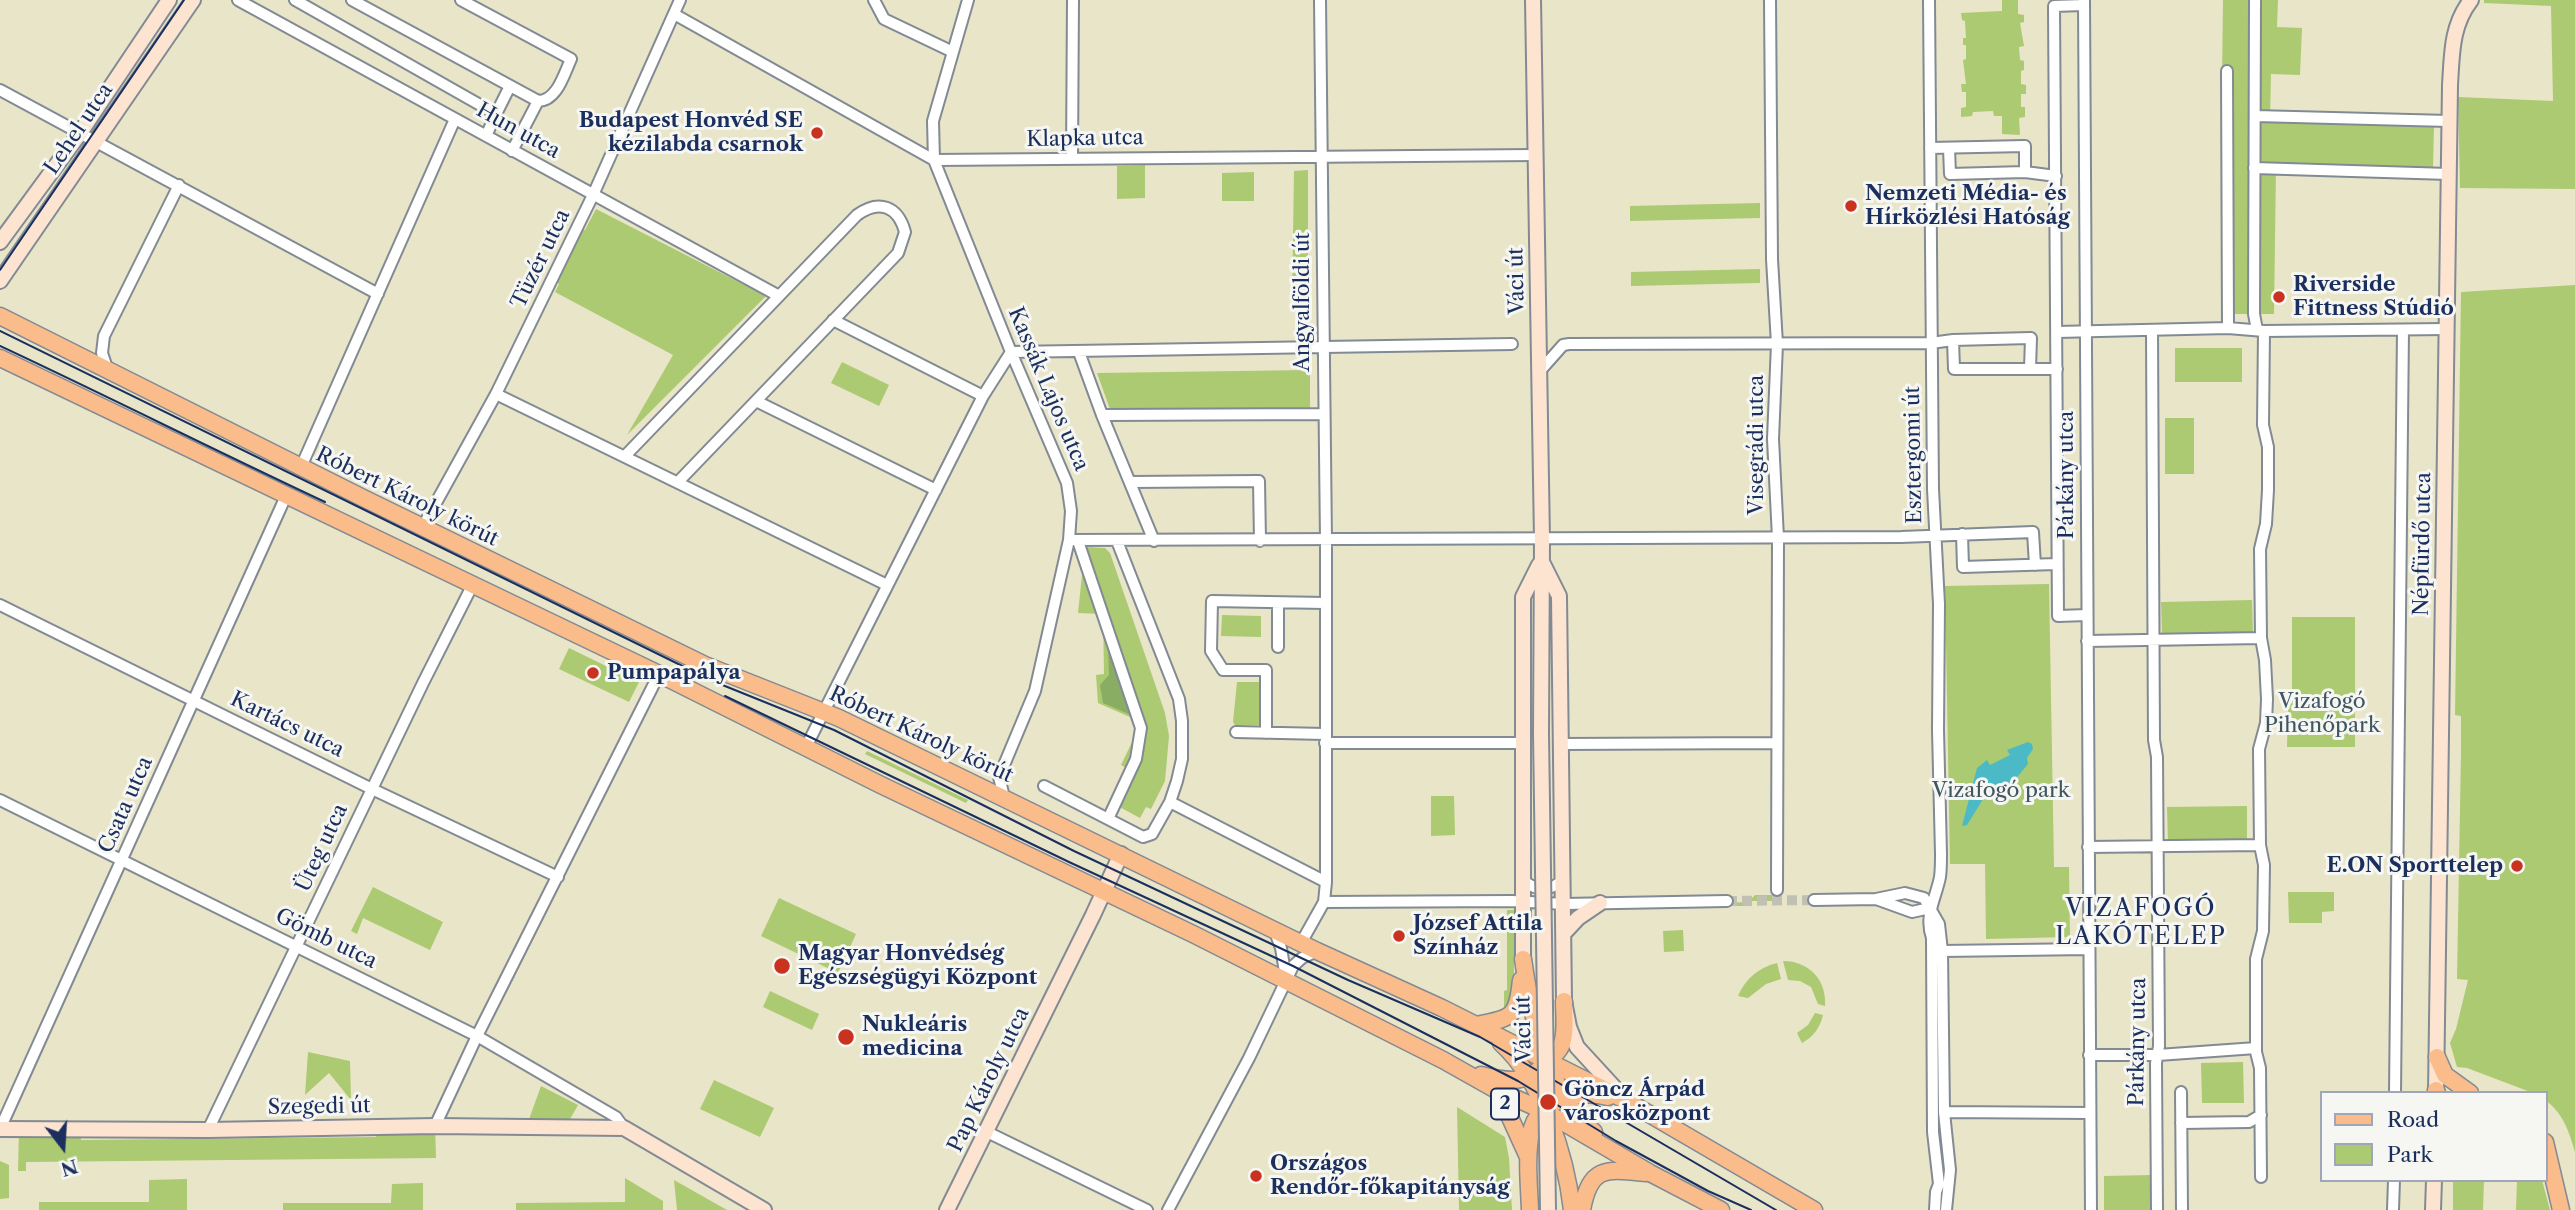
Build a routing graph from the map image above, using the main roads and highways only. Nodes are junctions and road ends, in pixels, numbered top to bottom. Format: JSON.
{"nodes":[{"id":1,"x":169,"y":0,"type":"edge"},
{"id":2,"x":192,"y":0,"type":"edge"},
{"id":3,"x":1533,"y":0,"type":"edge"},
{"id":4,"x":2471,"y":0,"type":"edge"},
{"id":5,"x":0,"y":242,"type":"edge"},
{"id":6,"x":0,"y":281,"type":"edge"},
{"id":7,"x":0,"y":316,"type":"edge"},
{"id":8,"x":0,"y":358,"type":"edge"},
{"id":9,"x":1541,"y":561,"type":"junction"},
{"id":10,"x":1121,"y":854,"type":"junction"},
{"id":11,"x":1105,"y":891,"type":"junction"},
{"id":12,"x":1600,"y":903,"type":"road end"},
{"id":13,"x":1564,"y":933,"type":"junction"},
{"id":14,"x":1523,"y":959,"type":"junction"},
{"id":15,"x":1564,"y":1001,"type":"junction"},
{"id":16,"x":1476,"y":1026,"type":"junction"},
{"id":17,"x":2437,"y":1057,"type":"junction"},
{"id":18,"x":1549,"y":1061,"type":"junction"},
{"id":19,"x":1462,"y":1070,"type":"junction"},
{"id":20,"x":1528,"y":1077,"type":"junction"},
{"id":21,"x":1498,"y":1091,"type":"junction"},
{"id":22,"x":2436,"y":1091,"type":"edge"},
{"id":23,"x":2467,"y":1091,"type":"edge"},
{"id":24,"x":1564,"y":1098,"type":"junction"},
{"id":25,"x":1627,"y":1101,"type":"junction"},
{"id":26,"x":1544,"y":1111,"type":"junction"},
{"id":27,"x":0,"y":1129,"type":"edge"},
{"id":28,"x":630,"y":1132,"type":"joint"},
{"id":29,"x":2547,"y":1150,"type":"edge"},
{"id":30,"x":1528,"y":1157,"type":"junction"},
{"id":31,"x":1650,"y":1173,"type":"junction"},
{"id":32,"x":2434,"y":1182,"type":"edge"},
{"id":33,"x":763,"y":1210,"type":"edge"},
{"id":34,"x":947,"y":1210,"type":"edge"},
{"id":35,"x":1530,"y":1210,"type":"edge"},
{"id":36,"x":1548,"y":1210,"type":"edge"},
{"id":37,"x":1566,"y":1210,"type":"edge"},
{"id":38,"x":1572,"y":1210,"type":"edge"},
{"id":39,"x":1583,"y":1210,"type":"edge"},
{"id":40,"x":1721,"y":1210,"type":"edge"},
{"id":41,"x":1814,"y":1210,"type":"edge"},
{"id":42,"x":2433,"y":1210,"type":"edge"},
{"id":43,"x":2561,"y":1210,"type":"edge"}],
"edges":[{"from":1,"to":5,"type":"main road","name":"Lehel utca"},
{"from":2,"to":6,"type":"main road","name":"Lehel utca"},
{"from":3,"to":9,"type":"main road","name":"Váci út"},
{"from":4,"to":17,"type":"main road","name":"Népfürdő utca"},
{"from":7,"to":10,"type":"main road","name":"Róbert Károly körút"},
{"from":8,"to":11,"type":"main road"},
{"from":9,"to":13,"type":"main road","name":"Váci út"},
{"from":9,"to":14,"type":"main road","name":"Váci út"},
{"from":9,"to":36,"type":"main road","name":"Váci út","bridge":true},
{"from":10,"to":11,"type":"main road","name":"Pap Károly utca"},
{"from":10,"to":16,"type":"main road","name":"Róbert Károly körút"},
{"from":11,"to":19,"type":"main road"},
{"from":11,"to":34,"type":"main road","name":"Pap Károly utca"},
{"from":12,"to":13,"type":"main road"},
{"from":13,"to":15,"type":"main road","name":"Váci út"},
{"from":14,"to":16,"type":"main road"},
{"from":14,"to":18,"type":"main road"},
{"from":15,"to":18,"type":"main road"},
{"from":15,"to":25,"type":"main road","name":"Váci út"},
{"from":16,"to":18,"type":"main road","name":"Róbert Károly körút"},
{"from":16,"to":20,"type":"main road","number":"2"},
{"from":17,"to":22,"type":"main road","name":"Népfürdő utca"},
{"from":17,"to":23,"type":"main road"},
{"from":18,"to":20,"type":"main road"},
{"from":18,"to":24,"type":"main road"},
{"from":18,"to":25,"type":"main road","name":"Róbert Károly körút"},
{"from":19,"to":20,"type":"main road"},
{"from":19,"to":21,"type":"main road","number":"2"},
{"from":20,"to":26,"type":"main road","number":"2"},
{"from":21,"to":26,"type":"main road"},
{"from":21,"to":30,"type":"main road","number":"2"},
{"from":24,"to":25,"type":"main road"},
{"from":24,"to":26,"type":"main road"},
{"from":24,"to":31,"type":"main road"},
{"from":25,"to":41,"type":"main road","name":"Róbert Károly körút"},
{"from":26,"to":30,"type":"main road"},
{"from":26,"to":31,"type":"main road"},
{"from":26,"to":38,"type":"main road"},
{"from":27,"to":28,"type":"main road","name":"Szegedi út"},
{"from":28,"to":33,"type":"main road","name":"Gömb utca"},
{"from":29,"to":43,"type":"main road"},
{"from":30,"to":35,"type":"main road"},
{"from":31,"to":39,"type":"main road"},
{"from":31,"to":40,"type":"main road"},
{"from":32,"to":42,"type":"main road"},
{"from":35,"to":37,"type":"main road"}]}
